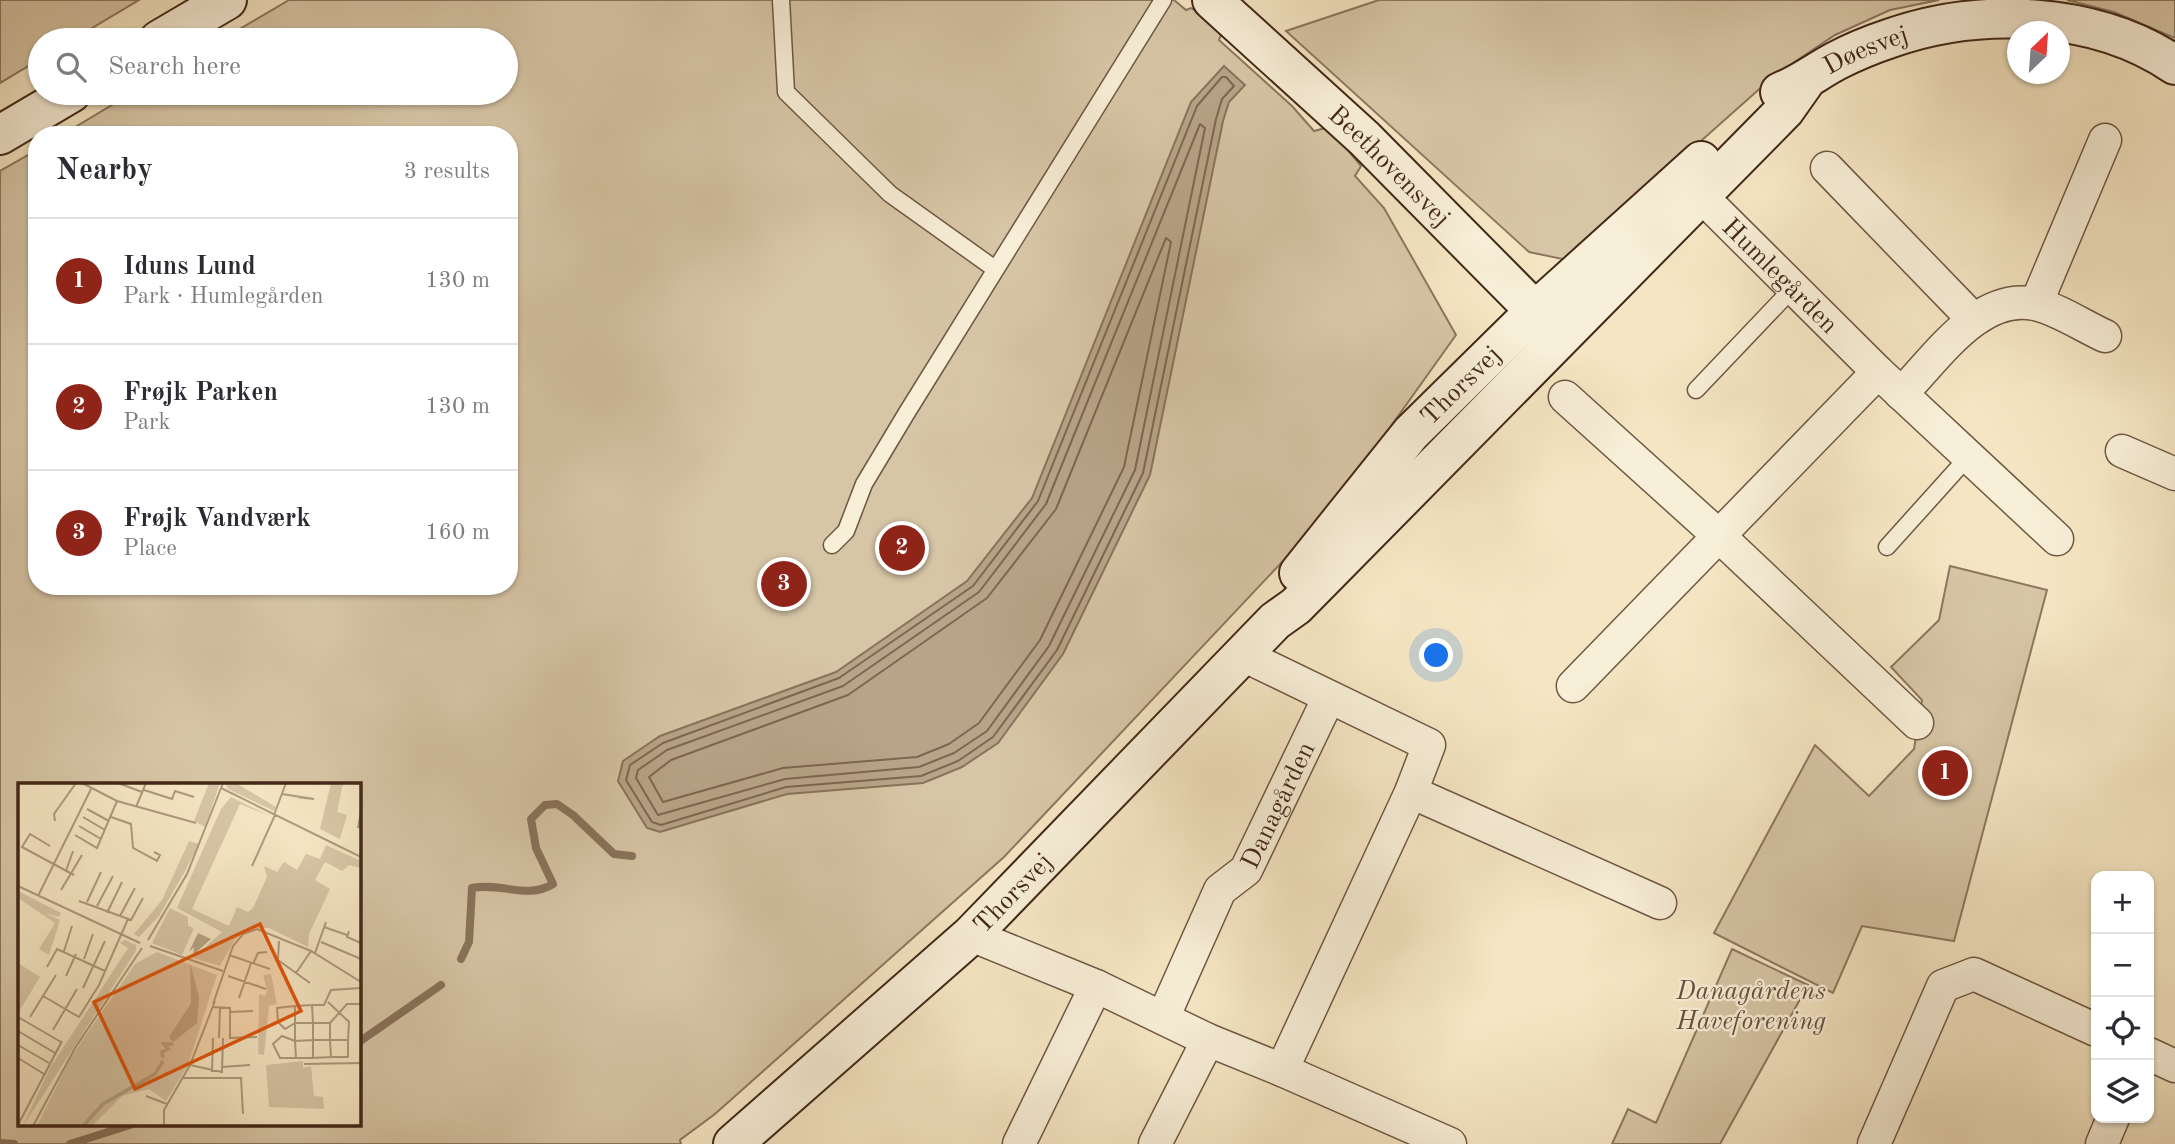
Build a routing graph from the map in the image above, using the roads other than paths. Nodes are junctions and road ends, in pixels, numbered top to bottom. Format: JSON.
{"nodes":[{"id":1,"x":227,"y":0,"type":"edge"},
{"id":2,"x":781,"y":0,"type":"edge"},
{"id":3,"x":1164,"y":0,"type":"edge"},
{"id":4,"x":1212,"y":0,"type":"edge"},
{"id":5,"x":179,"y":28,"type":"edge"},
{"id":6,"x":2175,"y":65,"type":"edge"},
{"id":7,"x":51,"y":105,"type":"edge"},
{"id":8,"x":0,"y":135,"type":"edge"},
{"id":9,"x":2105,"y":140,"type":"dead end"},
{"id":10,"x":1827,"y":168,"type":"dead end"},
{"id":11,"x":1691,"y":188,"type":"junction"},
{"id":12,"x":995,"y":269,"type":"junction"},
{"id":13,"x":1793,"y":288,"type":"junction"},
{"id":14,"x":2036,"y":304,"type":"junction"},
{"id":15,"x":1535,"y":312,"type":"junction"},
{"id":16,"x":1974,"y":320,"type":"junction"},
{"id":17,"x":2105,"y":336,"type":"dead end"},
{"id":18,"x":1562,"y":338,"type":"junction"},
{"id":19,"x":1878,"y":372,"type":"junction"},
{"id":20,"x":1696,"y":390,"type":"dead end"},
{"id":21,"x":1901,"y":394,"type":"junction"},
{"id":22,"x":1564,"y":397,"type":"dead end"},
{"id":23,"x":2122,"y":451,"type":"dead end"},
{"id":24,"x":1968,"y":457,"type":"junction"},
{"id":25,"x":2175,"y":474,"type":"edge"},
{"id":26,"x":1719,"y":536,"type":"junction"},
{"id":27,"x":2057,"y":539,"type":"dead end"},
{"id":28,"x":832,"y":545,"type":"dead end"},
{"id":29,"x":1886,"y":547,"type":"dead end"},
{"id":30,"x":1275,"y":621,"type":"junction"},
{"id":31,"x":1243,"y":655,"type":"junction"},
{"id":32,"x":1573,"y":686,"type":"dead end"},
{"id":33,"x":1329,"y":697,"type":"junction"},
{"id":34,"x":1917,"y":723,"type":"dead end"},
{"id":35,"x":1411,"y":792,"type":"junction"},
{"id":36,"x":1660,"y":903,"type":"dead end"},
{"id":37,"x":971,"y":935,"type":"junction"},
{"id":38,"x":1096,"y":986,"type":"junction"},
{"id":39,"x":1163,"y":1018,"type":"junction"},
{"id":40,"x":2091,"y":1028,"type":"edge"},
{"id":41,"x":1208,"y":1040,"type":"junction"},
{"id":42,"x":2154,"y":1056,"type":"edge"},
{"id":43,"x":2175,"y":1066,"type":"edge"},
{"id":44,"x":1282,"y":1070,"type":"junction"},
{"id":45,"x":2111,"y":1123,"type":"edge"},
{"id":46,"x":733,"y":1144,"type":"edge"},
{"id":47,"x":1019,"y":1144,"type":"edge"},
{"id":48,"x":1155,"y":1144,"type":"edge"},
{"id":49,"x":1450,"y":1144,"type":"edge"},
{"id":50,"x":1874,"y":1144,"type":"edge"},
{"id":51,"x":2102,"y":1144,"type":"edge"}],
"edges":[{"from":1,"to":5,"type":"street"},
{"from":2,"to":12,"type":"lane"},
{"from":3,"to":12,"type":"lane"},
{"from":4,"to":15,"type":"street","name":"Beethovensvej"},
{"from":6,"to":11,"type":"street","name":"Døesvej"},
{"from":7,"to":8,"type":"street"},
{"from":9,"to":14,"type":"street"},
{"from":10,"to":16,"type":"street"},
{"from":11,"to":13,"type":"street","name":"Humlegården"},
{"from":11,"to":15,"type":"street","name":"Thorsvej"},
{"from":11,"to":18,"type":"street","name":"Thorsvej"},
{"from":12,"to":28,"type":"lane"},
{"from":13,"to":19,"type":"street","name":"Humlegården"},
{"from":13,"to":20,"type":"lane"},
{"from":14,"to":16,"type":"street"},
{"from":14,"to":17,"type":"street"},
{"from":15,"to":18,"type":"street","name":"Beethovensvej"},
{"from":15,"to":30,"type":"street","name":"Thorsvej"},
{"from":16,"to":21,"type":"street"},
{"from":18,"to":30,"type":"street","name":"Thorsvej"},
{"from":19,"to":21,"type":"street","name":"Humlegården"},
{"from":19,"to":26,"type":"street"},
{"from":21,"to":24,"type":"street","name":"Humlegården"},
{"from":22,"to":26,"type":"street"},
{"from":23,"to":25,"type":"street"},
{"from":24,"to":27,"type":"street","name":"Humlegården"},
{"from":24,"to":29,"type":"lane"},
{"from":26,"to":32,"type":"street"},
{"from":26,"to":34,"type":"street"},
{"from":30,"to":31,"type":"street","name":"Thorsvej"},
{"from":31,"to":33,"type":"street"},
{"from":31,"to":37,"type":"street","name":"Thorsvej"},
{"from":33,"to":35,"type":"street"},
{"from":33,"to":39,"type":"street","name":"Danagården"},
{"from":35,"to":36,"type":"street"},
{"from":35,"to":44,"type":"street"},
{"from":37,"to":38,"type":"street"},
{"from":37,"to":46,"type":"street","name":"Thorsvej"},
{"from":38,"to":39,"type":"street"},
{"from":38,"to":47,"type":"street"},
{"from":39,"to":41,"type":"street"},
{"from":40,"to":50,"type":"street"},
{"from":41,"to":44,"type":"street"},
{"from":41,"to":48,"type":"street"},
{"from":42,"to":43,"type":"street"},
{"from":44,"to":49,"type":"street"},
{"from":45,"to":51,"type":"street"}]}
